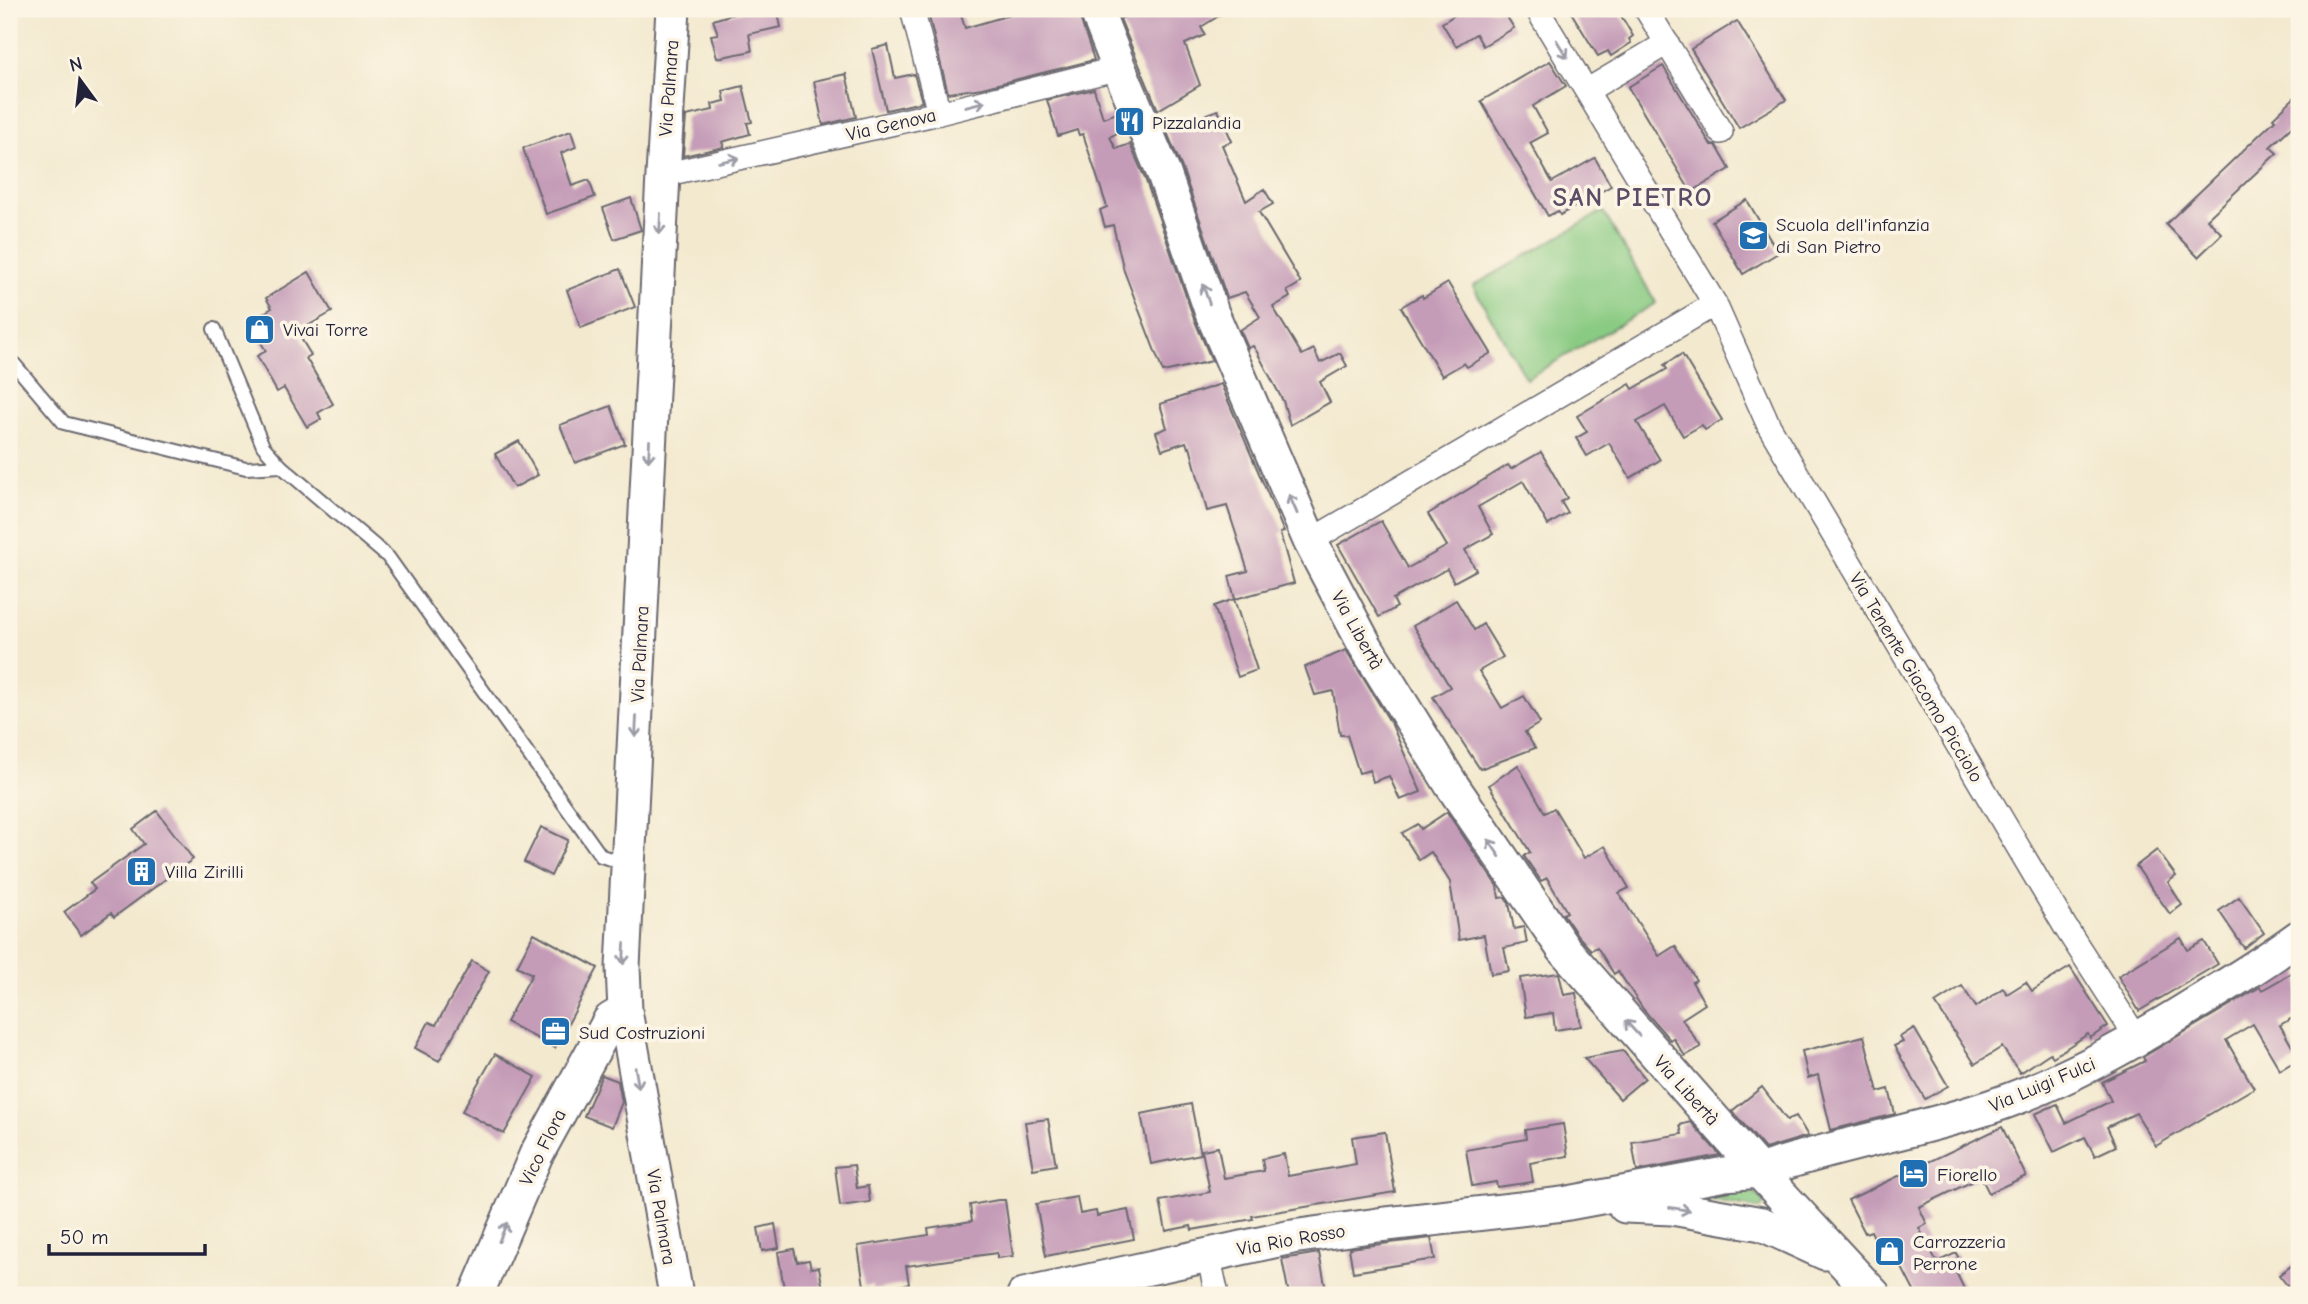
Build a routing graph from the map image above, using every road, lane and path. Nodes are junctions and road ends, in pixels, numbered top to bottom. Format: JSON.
{"nodes":[{"id":1,"x":673,"y":9,"type":"edge"},
{"id":2,"x":912,"y":9,"type":"edge"},
{"id":3,"x":1536,"y":9,"type":"edge"},
{"id":4,"x":1646,"y":9,"type":"edge"},
{"id":5,"x":1102,"y":11,"type":"edge"},
{"id":6,"x":1667,"y":43,"type":"junction"},
{"id":7,"x":1119,"y":68,"type":"junction"},
{"id":8,"x":1588,"y":90,"type":"junction"},
{"id":9,"x":939,"y":113,"type":"junction"},
{"id":10,"x":1721,"y":132,"type":"dead end"},
{"id":11,"x":663,"y":175,"type":"junction"},
{"id":12,"x":1715,"y":304,"type":"junction"},
{"id":13,"x":214,"y":329,"type":"dead end"},
{"id":14,"x":9,"y":359,"type":"edge"},
{"id":15,"x":281,"y":466,"type":"junction"},
{"id":16,"x":1310,"y":541,"type":"junction"},
{"id":17,"x":628,"y":864,"type":"junction"},
{"id":18,"x":2299,"y":937,"type":"edge"},
{"id":19,"x":625,"y":1011,"type":"junction"},
{"id":20,"x":2138,"y":1040,"type":"junction"},
{"id":21,"x":1759,"y":1171,"type":"junction"},
{"id":22,"x":1782,"y":1197,"type":"junction"},
{"id":23,"x":1563,"y":1204,"type":"junction"},
{"id":24,"x":1762,"y":1224,"type":"junction"},
{"id":25,"x":1208,"y":1254,"type":"junction"},
{"id":26,"x":1839,"y":1259,"type":"junction"},
{"id":27,"x":477,"y":1295,"type":"edge"},
{"id":28,"x":676,"y":1295,"type":"edge"},
{"id":29,"x":1024,"y":1295,"type":"edge"},
{"id":30,"x":1217,"y":1295,"type":"edge"},
{"id":31,"x":1874,"y":1295,"type":"edge"}],
"edges":[{"from":1,"to":11,"type":"street","name":"Via Palmara"},
{"from":2,"to":9,"type":"street"},
{"from":3,"to":8,"type":"street","name":"Via Tenente Giacomo Picciolo","one_way":true},
{"from":4,"to":6,"type":"street"},
{"from":5,"to":7,"type":"street","name":"Via Libertà"},
{"from":6,"to":8,"type":"street"},
{"from":6,"to":10,"type":"street"},
{"from":9,"to":7,"type":"street","name":"Via Genova","one_way":true},
{"from":16,"to":7,"type":"street","name":"Via Libertà","one_way":true},
{"from":8,"to":12,"type":"street","name":"Via Tenente Giacomo Picciolo"},
{"from":11,"to":9,"type":"street","name":"Via Genova","one_way":true},
{"from":11,"to":17,"type":"street","name":"Via Palmara","one_way":true},
{"from":12,"to":16,"type":"street"},
{"from":12,"to":20,"type":"street","name":"Via Tenente Giacomo Picciolo"},
{"from":13,"to":15,"type":"lane"},
{"from":14,"to":15,"type":"lane"},
{"from":15,"to":17,"type":"lane"},
{"from":21,"to":16,"type":"street","name":"Via Libertà","one_way":true},
{"from":17,"to":19,"type":"street","name":"Via Palmara","one_way":true},
{"from":18,"to":20,"type":"street","name":"Via Luigi Fulci"},
{"from":27,"to":19,"type":"street","name":"Vico Flora","one_way":true},
{"from":19,"to":28,"type":"street","name":"Via Palmara","one_way":true},
{"from":20,"to":21,"type":"street","name":"Via Luigi Fulci"},
{"from":21,"to":22,"type":"street","name":"Via Libertà"},
{"from":21,"to":23,"type":"street","name":"Via Luigi Fulci"},
{"from":22,"to":24,"type":"street"},
{"from":22,"to":26,"type":"street","name":"Via Libertà"},
{"from":23,"to":24,"type":"street","one_way":true},
{"from":23,"to":25,"type":"street","name":"Via Rio Rosso"},
{"from":24,"to":26,"type":"street"},
{"from":25,"to":29,"type":"street","name":"Via Rio Rosso"},
{"from":25,"to":30,"type":"street"},
{"from":26,"to":31,"type":"street","name":"Via Libertà"}]}
